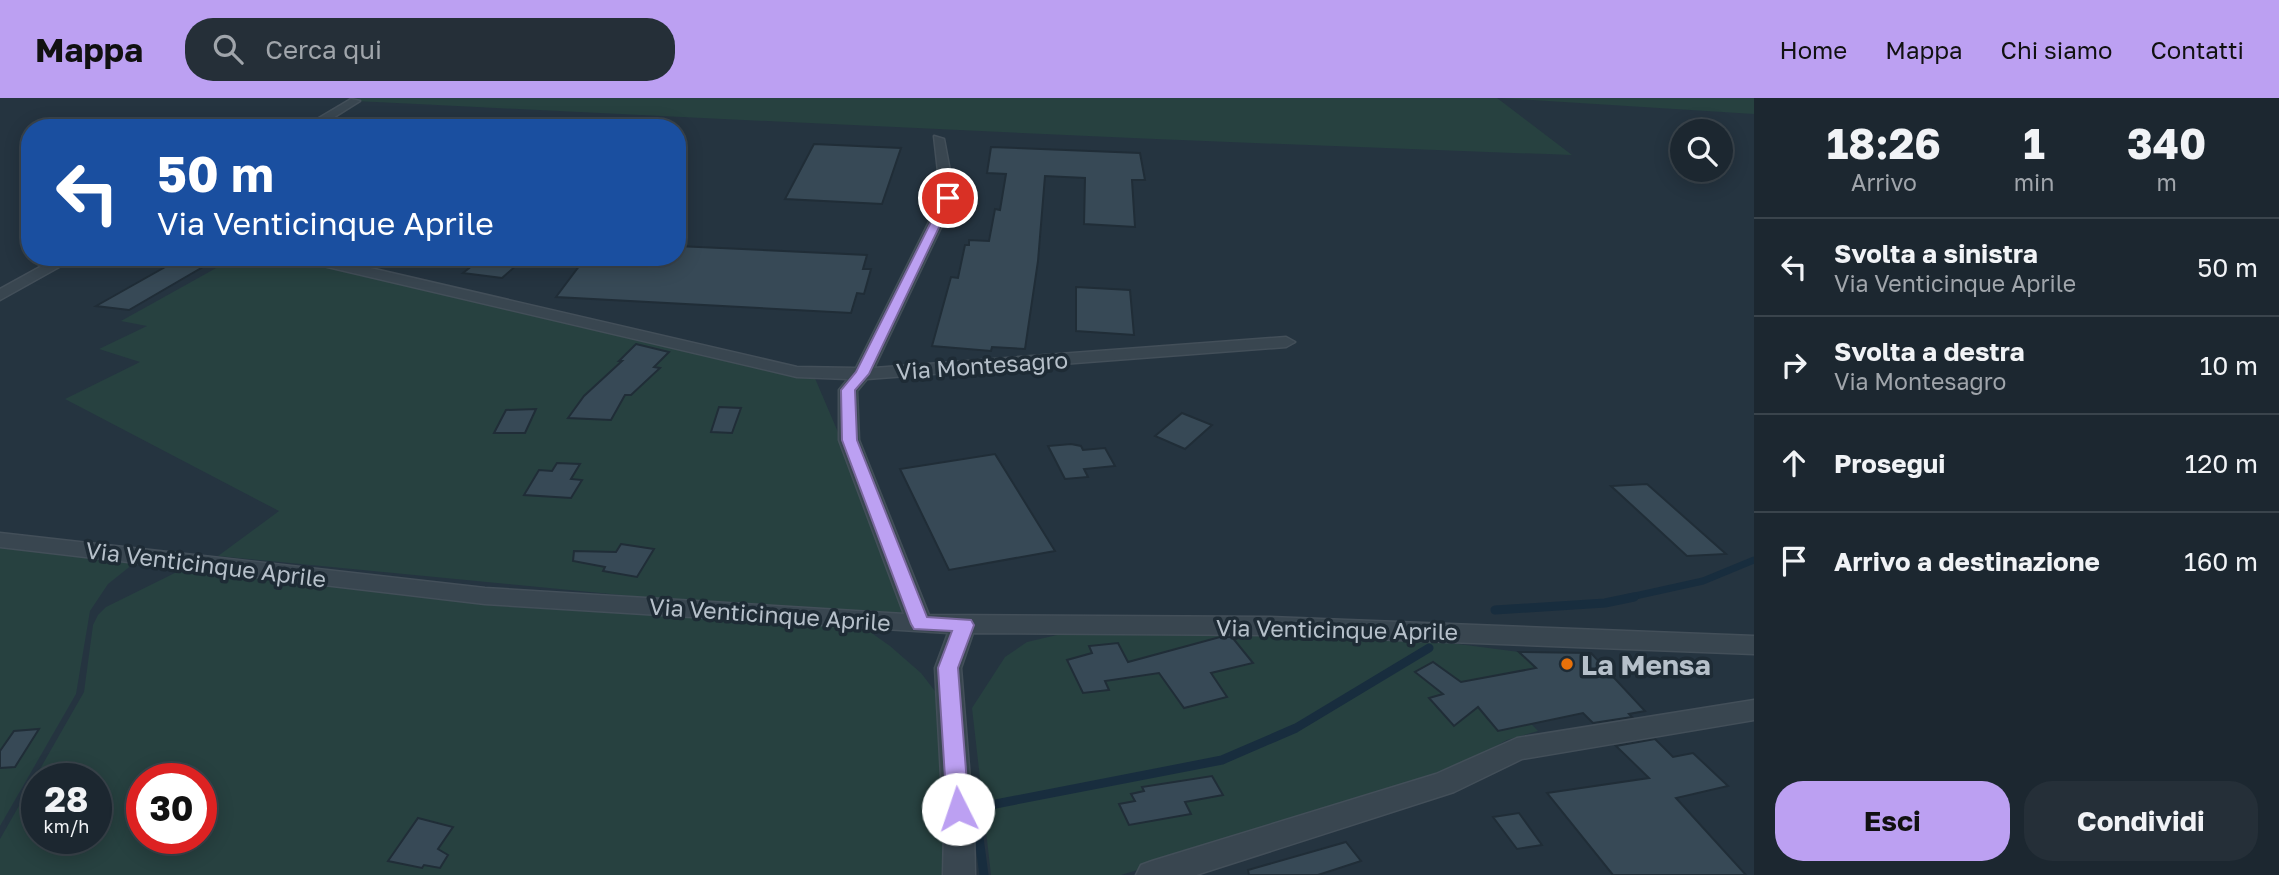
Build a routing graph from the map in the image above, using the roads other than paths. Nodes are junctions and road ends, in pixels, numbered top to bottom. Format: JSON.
{"nodes":[{"id":1,"x":355,"y":102,"type":"dead end"},
{"id":2,"x":324,"y":119,"type":"edge"},
{"id":3,"x":938,"y":139,"type":"dead end"},
{"id":4,"x":53,"y":266,"type":"edge"},
{"id":5,"x":341,"y":266,"type":"edge"},
{"id":6,"x":0,"y":295,"type":"edge"},
{"id":7,"x":1286,"y":342,"type":"dead end"},
{"id":8,"x":862,"y":374,"type":"junction"},
{"id":9,"x":0,"y":540,"type":"edge"},
{"id":10,"x":920,"y":624,"type":"junction"},
{"id":11,"x":964,"y":625,"type":"junction"},
{"id":12,"x":1754,"y":645,"type":"edge"},
{"id":13,"x":1754,"y":710,"type":"edge"},
{"id":14,"x":959,"y":875,"type":"edge"},
{"id":15,"x":1152,"y":875,"type":"edge"}],
"edges":[{"from":1,"to":2,"type":"street"},
{"from":3,"to":8,"type":"street"},
{"from":4,"to":6,"type":"street"},
{"from":5,"to":8,"type":"street"},
{"from":7,"to":8,"type":"street","name":"Via Montesagro"},
{"from":8,"to":10,"type":"street","name":"Via Montesagro"},
{"from":9,"to":10,"type":"street","name":"Via Venticinque Aprile"},
{"from":10,"to":11,"type":"street","name":"Via Venticinque Aprile"},
{"from":11,"to":12,"type":"street","name":"Via Venticinque Aprile"},
{"from":11,"to":14,"type":"street"},
{"from":13,"to":15,"type":"street"}]}
